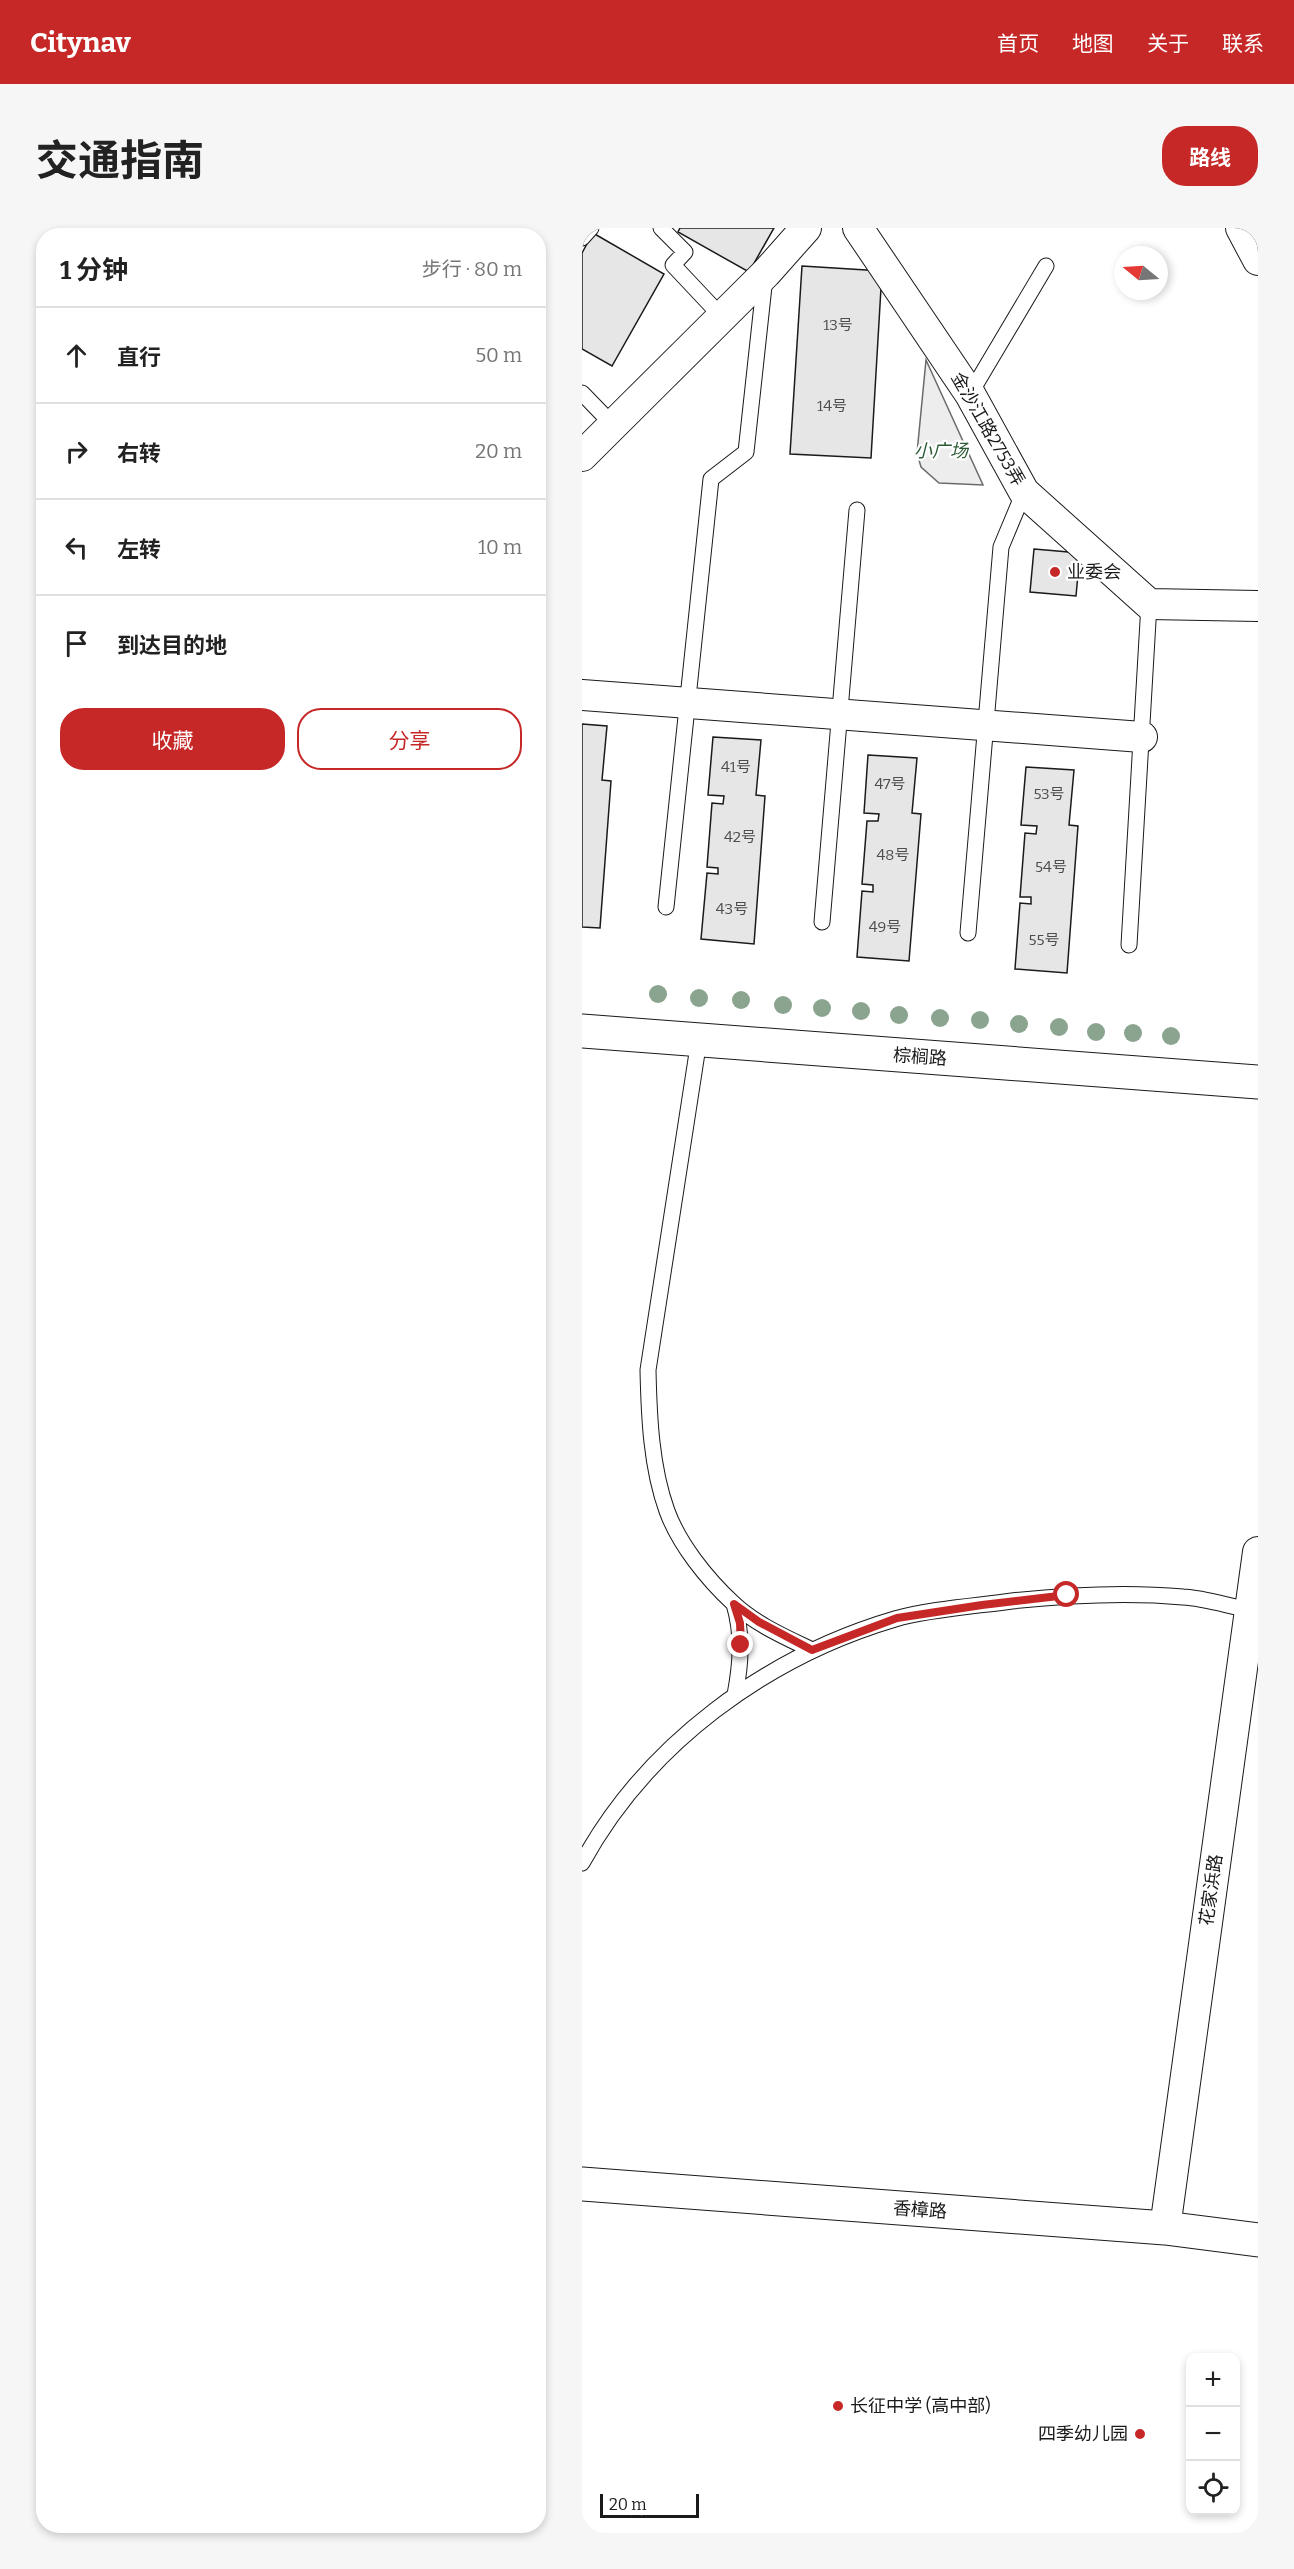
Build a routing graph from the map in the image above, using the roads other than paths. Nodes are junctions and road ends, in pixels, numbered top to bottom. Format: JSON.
{"nodes":[{"id":1,"x":591,"y":228,"type":"edge"},
{"id":2,"x":661,"y":228,"type":"edge"},
{"id":3,"x":806,"y":228,"type":"edge"},
{"id":4,"x":1241,"y":228,"type":"edge"},
{"id":5,"x":868,"y":232,"type":"edge"},
{"id":6,"x":582,"y":238,"type":"edge"},
{"id":7,"x":1258,"y":260,"type":"edge"},
{"id":8,"x":1046,"y":266,"type":"dead end"},
{"id":9,"x":766,"y":273,"type":"junction"},
{"id":10,"x":721,"y":316,"type":"junction"},
{"id":11,"x":582,"y":393,"type":"edge"},
{"id":12,"x":970,"y":394,"type":"junction"},
{"id":13,"x":612,"y":425,"type":"junction"},
{"id":14,"x":582,"y":456,"type":"edge"},
{"id":15,"x":1024,"y":492,"type":"junction"},
{"id":16,"x":857,"y":510,"type":"dead end"},
{"id":17,"x":1149,"y":604,"type":"junction"},
{"id":18,"x":1258,"y":606,"type":"edge"},
{"id":19,"x":582,"y":695,"type":"edge"},
{"id":20,"x":687,"y":704,"type":"junction"},
{"id":21,"x":840,"y":715,"type":"junction"},
{"id":22,"x":984,"y":726,"type":"junction"},
{"id":23,"x":1142,"y":737,"type":"junction"},
{"id":24,"x":666,"y":907,"type":"dead end"},
{"id":25,"x":822,"y":922,"type":"dead end"},
{"id":26,"x":968,"y":933,"type":"dead end"},
{"id":27,"x":1130,"y":945,"type":"dead end"},
{"id":28,"x":582,"y":1030,"type":"edge"},
{"id":29,"x":699,"y":1040,"type":"junction"},
{"id":30,"x":1258,"y":1082,"type":"edge"},
{"id":31,"x":1258,"y":1552,"type":"edge"},
{"id":32,"x":734,"y":1604,"type":"junction"},
{"id":33,"x":1250,"y":1610,"type":"junction"},
{"id":34,"x":812,"y":1650,"type":"junction"},
{"id":35,"x":735,"y":1695,"type":"junction"},
{"id":36,"x":582,"y":1863,"type":"edge"},
{"id":37,"x":582,"y":2184,"type":"edge"},
{"id":38,"x":1165,"y":2228,"type":"junction"},
{"id":39,"x":1258,"y":2240,"type":"edge"}],
"edges":[{"from":1,"to":6,"type":"lane"},
{"from":2,"to":10,"type":"lane"},
{"from":3,"to":9,"type":"street"},
{"from":4,"to":7,"type":"street"},
{"from":5,"to":12,"type":"street","name":"金沙江路2753弄"},
{"from":8,"to":12,"type":"lane"},
{"from":9,"to":10,"type":"street"},
{"from":9,"to":20,"type":"lane"},
{"from":10,"to":13,"type":"street"},
{"from":11,"to":13,"type":"lane"},
{"from":12,"to":15,"type":"street","name":"金沙江路2753弄"},
{"from":13,"to":14,"type":"street"},
{"from":15,"to":17,"type":"street","name":"金沙江路2753弄"},
{"from":15,"to":22,"type":"lane"},
{"from":16,"to":21,"type":"lane"},
{"from":17,"to":18,"type":"street"},
{"from":17,"to":23,"type":"lane"},
{"from":19,"to":20,"type":"street"},
{"from":20,"to":21,"type":"street"},
{"from":20,"to":24,"type":"lane"},
{"from":21,"to":22,"type":"street"},
{"from":21,"to":25,"type":"lane"},
{"from":22,"to":23,"type":"street"},
{"from":22,"to":26,"type":"lane"},
{"from":23,"to":27,"type":"lane"},
{"from":28,"to":29,"type":"street","name":"棕榈路"},
{"from":29,"to":30,"type":"street","name":"棕榈路"},
{"from":29,"to":32,"type":"lane"},
{"from":31,"to":33,"type":"street","name":"花家浜路"},
{"from":32,"to":34,"type":"lane"},
{"from":32,"to":35,"type":"lane"},
{"from":33,"to":34,"type":"lane"},
{"from":33,"to":38,"type":"street","name":"花家浜路"},
{"from":34,"to":35,"type":"lane"},
{"from":35,"to":36,"type":"lane"},
{"from":37,"to":38,"type":"street","name":"香樟路"},
{"from":38,"to":39,"type":"street","name":"香樟路"}]}
